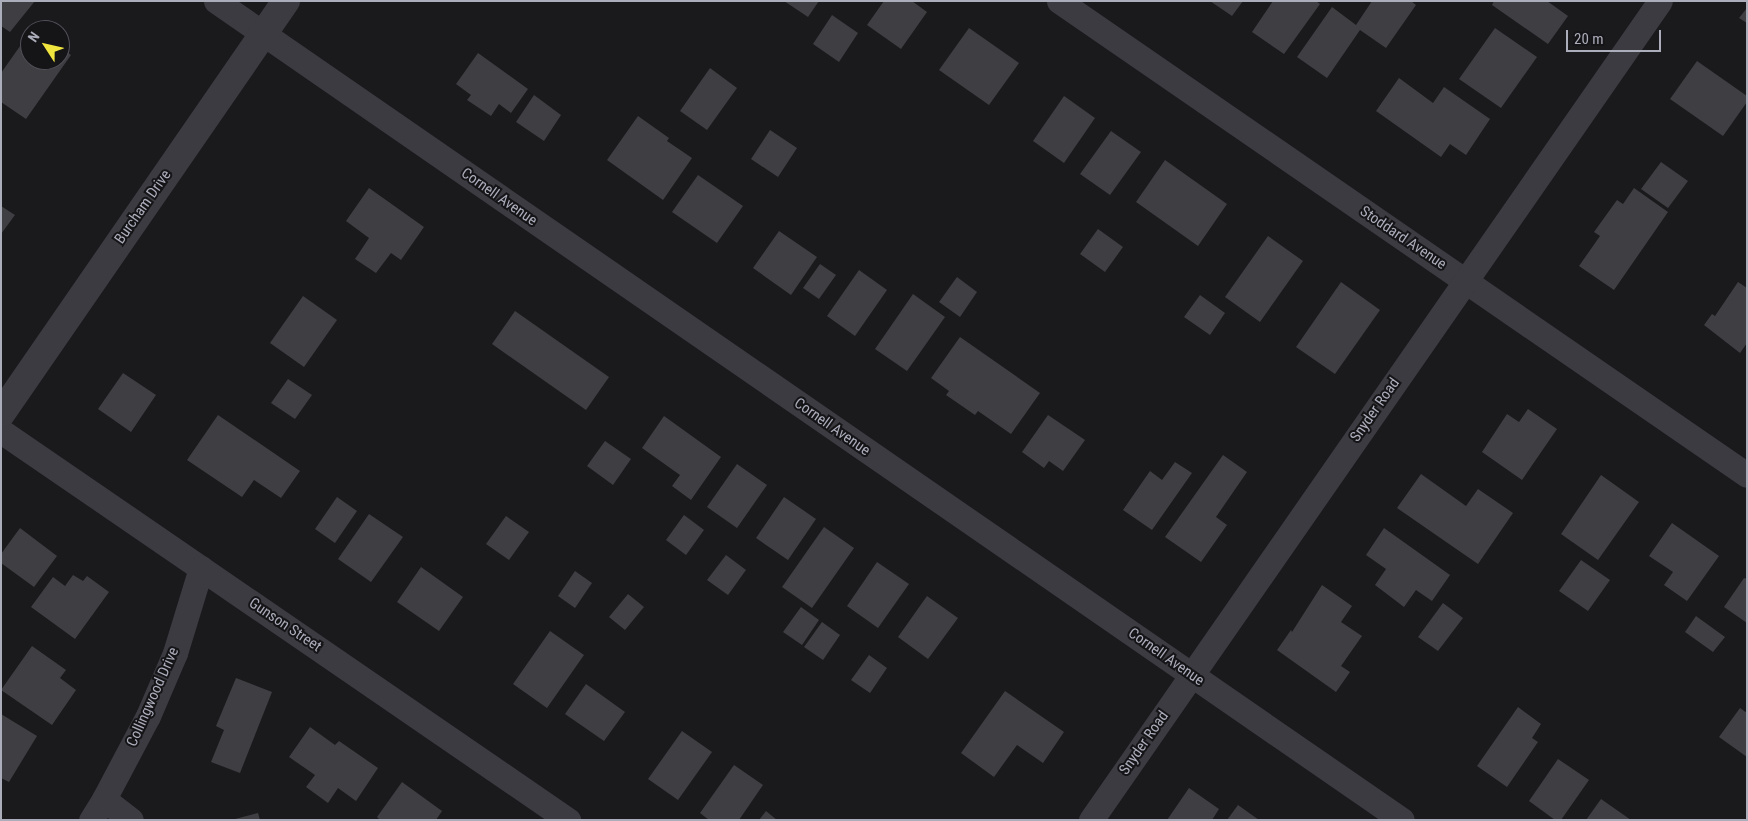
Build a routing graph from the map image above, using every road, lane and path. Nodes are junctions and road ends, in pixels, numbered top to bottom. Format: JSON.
{"nodes":[{"id":1,"x":216,"y":1,"type":"edge"},
{"id":2,"x":286,"y":1,"type":"edge"},
{"id":3,"x":1059,"y":1,"type":"edge"},
{"id":4,"x":1660,"y":1,"type":"edge"},
{"id":5,"x":264,"y":34,"type":"junction"},
{"id":6,"x":1465,"y":280,"type":"junction"},
{"id":7,"x":1,"y":414,"type":"edge"},
{"id":8,"x":1,"y":431,"type":"edge"},
{"id":9,"x":1747,"y":475,"type":"edge"},
{"id":10,"x":201,"y":568,"type":"junction"},
{"id":11,"x":1192,"y":675,"type":"junction"},
{"id":12,"x":104,"y":799,"type":"junction"},
{"id":13,"x":91,"y":820,"type":"edge"},
{"id":14,"x":131,"y":820,"type":"edge"},
{"id":15,"x":568,"y":820,"type":"edge"},
{"id":16,"x":1091,"y":820,"type":"edge"},
{"id":17,"x":1402,"y":820,"type":"edge"}],
"edges":[{"from":1,"to":5,"type":"street","name":"Cornell Avenue"},
{"from":2,"to":5,"type":"street","name":"Burcham Drive"},
{"from":3,"to":6,"type":"street","name":"Stoddard Avenue"},
{"from":4,"to":6,"type":"street","name":"Snyder Road"},
{"from":5,"to":7,"type":"street","name":"Burcham Drive"},
{"from":5,"to":11,"type":"street","name":"Cornell Avenue"},
{"from":6,"to":9,"type":"street","name":"Stoddard Avenue"},
{"from":6,"to":11,"type":"street","name":"Snyder Road"},
{"from":8,"to":10,"type":"street","name":"Gunson Street"},
{"from":10,"to":12,"type":"street","name":"Collingwood Drive"},
{"from":10,"to":15,"type":"street","name":"Gunson Street"},
{"from":11,"to":16,"type":"street","name":"Snyder Road"},
{"from":11,"to":17,"type":"street","name":"Cornell Avenue"},
{"from":12,"to":13,"type":"street","name":"Collingwood Drive"},
{"from":12,"to":14,"type":"street"}]}
